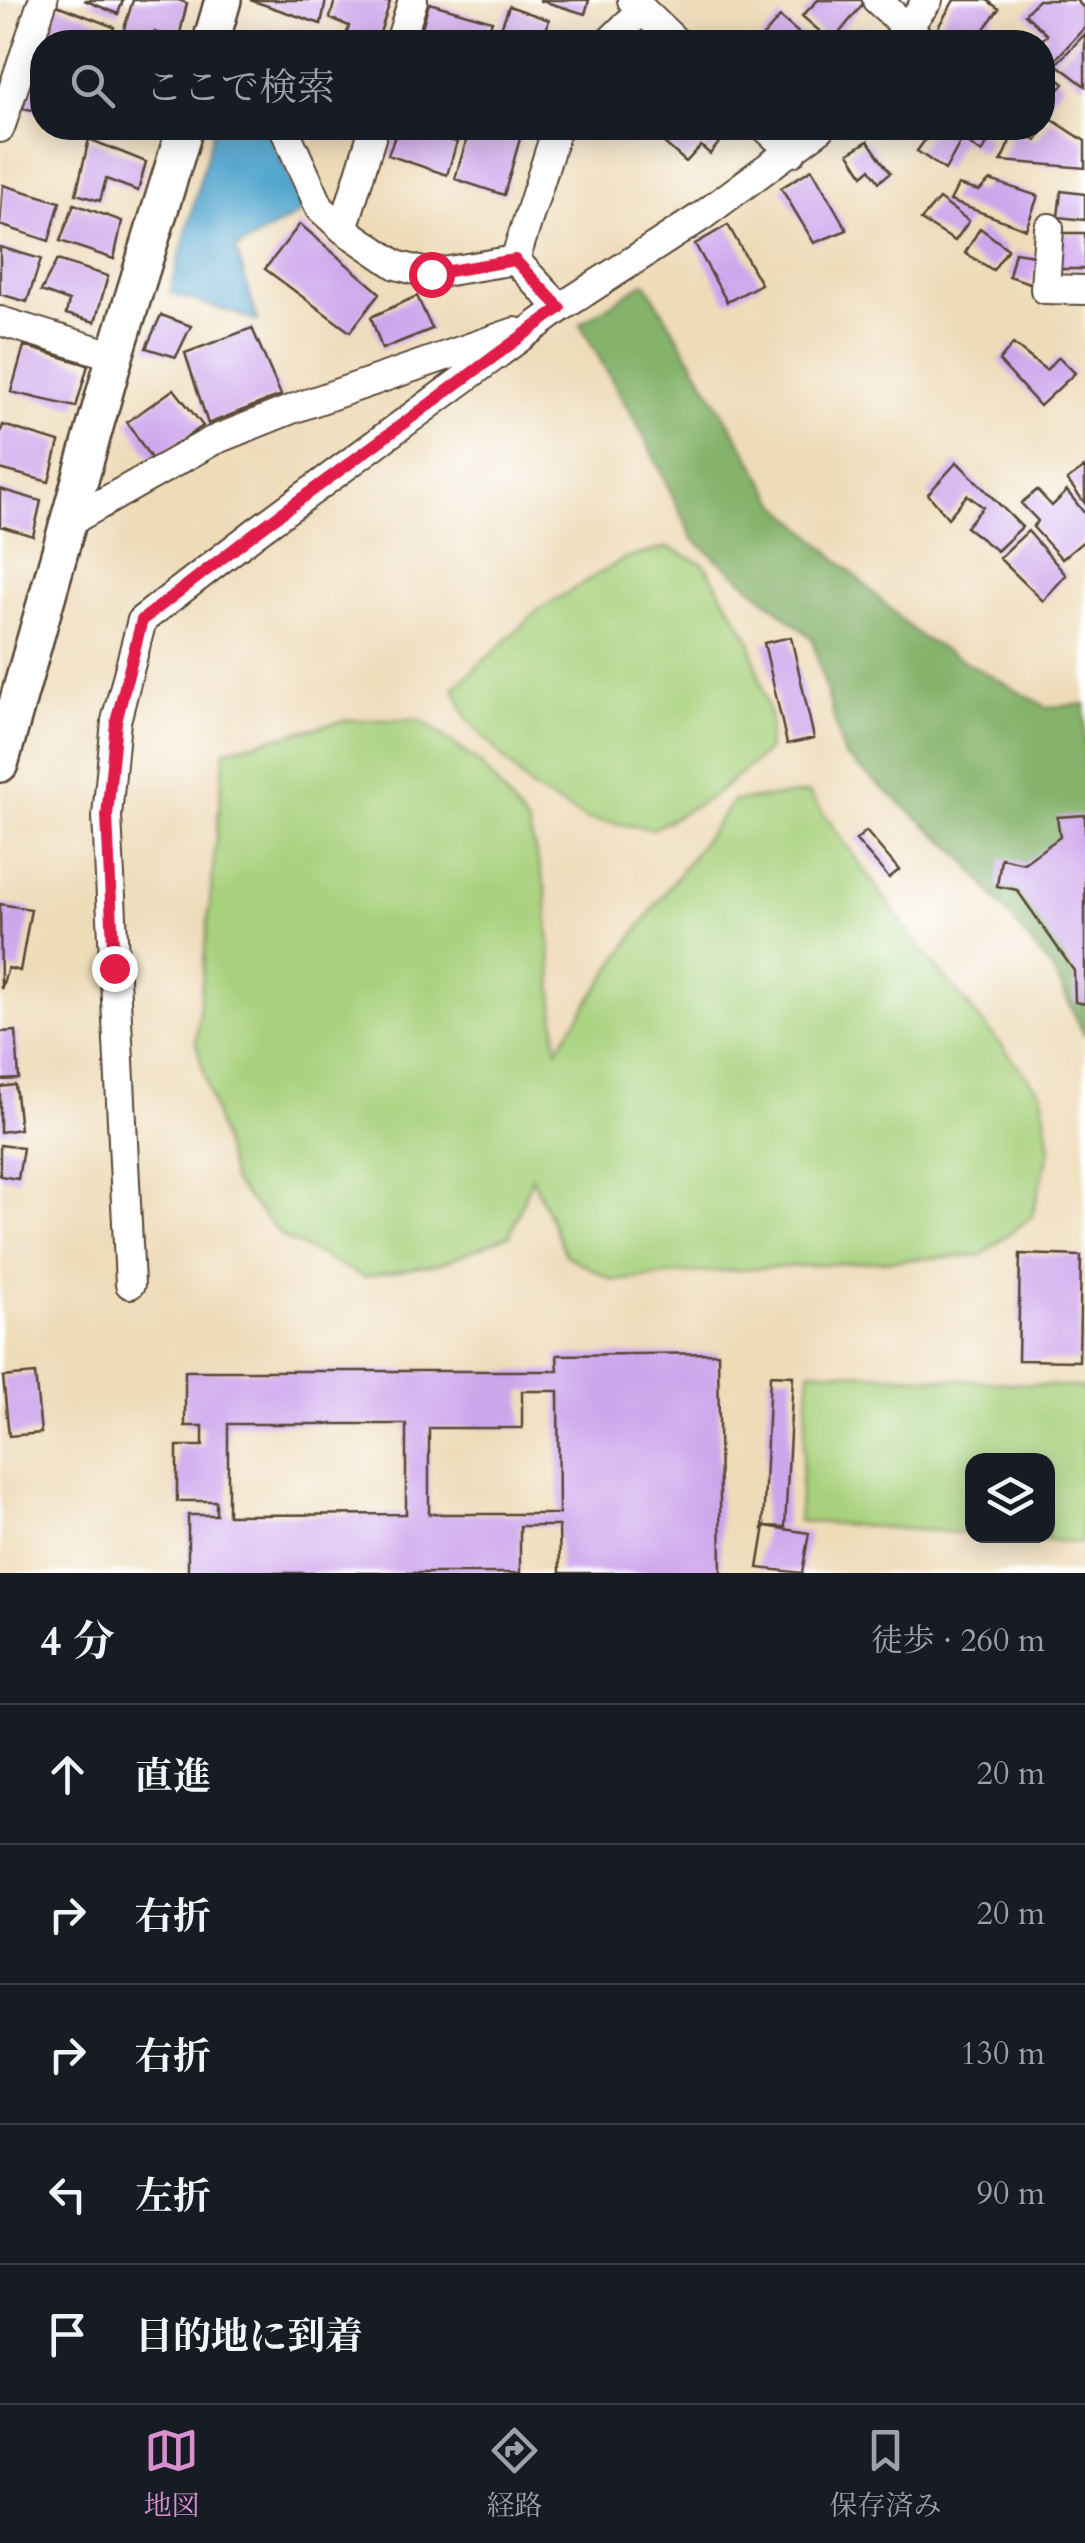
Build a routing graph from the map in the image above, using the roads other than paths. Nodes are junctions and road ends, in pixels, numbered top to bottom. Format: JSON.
{"nodes":[{"id":1,"x":43,"y":0,"type":"edge"},
{"id":2,"x":412,"y":0,"type":"edge"},
{"id":3,"x":877,"y":0,"type":"edge"},
{"id":4,"x":928,"y":0,"type":"edge"},
{"id":5,"x":217,"y":3,"type":"edge"},
{"id":6,"x":637,"y":5,"type":"edge"},
{"id":7,"x":33,"y":30,"type":"edge"},
{"id":8,"x":213,"y":30,"type":"edge"},
{"id":9,"x":403,"y":30,"type":"edge"},
{"id":10,"x":618,"y":30,"type":"edge"},
{"id":11,"x":663,"y":30,"type":"edge"},
{"id":12,"x":902,"y":30,"type":"edge"},
{"id":13,"x":913,"y":30,"type":"edge"},
{"id":14,"x":30,"y":39,"type":"edge"},
{"id":15,"x":0,"y":128,"type":"edge"},
{"id":16,"x":181,"y":140,"type":"edge"},
{"id":17,"x":289,"y":140,"type":"edge"},
{"id":18,"x":370,"y":140,"type":"edge"},
{"id":19,"x":553,"y":140,"type":"edge"},
{"id":20,"x":779,"y":140,"type":"edge"},
{"id":21,"x":806,"y":140,"type":"edge"},
{"id":22,"x":792,"y":152,"type":"junction"},
{"id":23,"x":1049,"y":228,"type":"dead end"},
{"id":24,"x":343,"y":229,"type":"junction"},
{"id":25,"x":515,"y":260,"type":"junction"},
{"id":26,"x":1085,"y":290,"type":"edge"},
{"id":27,"x":552,"y":315,"type":"junction"},
{"id":28,"x":0,"y":321,"type":"edge"},
{"id":29,"x":115,"y":356,"type":"junction"},
{"id":30,"x":68,"y":522,"type":"junction"},
{"id":31,"x":2,"y":750,"type":"edge"},
{"id":32,"x":130,"y":1284,"type":"dead end"}],
"edges":[{"from":1,"to":7,"type":"street"},
{"from":2,"to":9,"type":"street"},
{"from":3,"to":12,"type":"street"},
{"from":4,"to":13,"type":"street"},
{"from":5,"to":8,"type":"street"},
{"from":6,"to":10,"type":"street"},
{"from":6,"to":11,"type":"street"},
{"from":14,"to":15,"type":"street"},
{"from":16,"to":29,"type":"street"},
{"from":17,"to":24,"type":"street"},
{"from":18,"to":24,"type":"street"},
{"from":19,"to":25,"type":"street"},
{"from":20,"to":22,"type":"street"},
{"from":21,"to":22,"type":"street"},
{"from":22,"to":27,"type":"street"},
{"from":23,"to":26,"type":"street"},
{"from":24,"to":25,"type":"street"},
{"from":25,"to":27,"type":"street"},
{"from":27,"to":30,"type":"street"},
{"from":27,"to":32,"type":"street"},
{"from":28,"to":29,"type":"street"},
{"from":29,"to":30,"type":"street"},
{"from":30,"to":31,"type":"street"}]}
